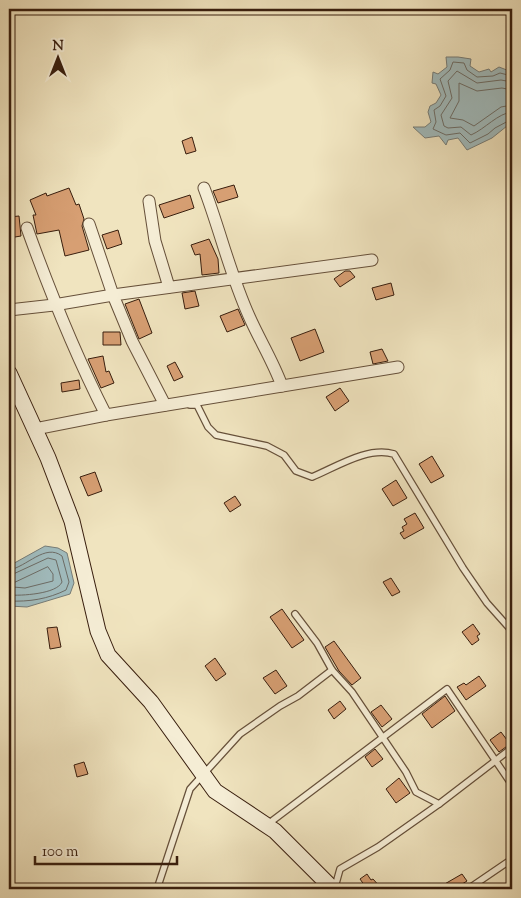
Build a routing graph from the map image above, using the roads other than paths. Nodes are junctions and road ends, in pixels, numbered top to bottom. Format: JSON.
{"nodes":[{"id":1,"x":204,"y":188,"type":"dead end"},
{"id":2,"x":149,"y":201,"type":"dead end"},
{"id":3,"x":89,"y":224,"type":"dead end"},
{"id":4,"x":27,"y":228,"type":"dead end"},
{"id":5,"x":372,"y":260,"type":"dead end"},
{"id":6,"x":234,"y":280,"type":"junction"},
{"id":7,"x":169,"y":287,"type":"junction"},
{"id":8,"x":113,"y":295,"type":"junction"},
{"id":9,"x":54,"y":305,"type":"junction"},
{"id":10,"x":9,"y":310,"type":"edge"},
{"id":11,"x":398,"y":366,"type":"dead end"},
{"id":12,"x":9,"y":373,"type":"edge"},
{"id":13,"x":282,"y":386,"type":"junction"},
{"id":14,"x":165,"y":405,"type":"junction"},
{"id":15,"x":106,"y":415,"type":"junction"},
{"id":16,"x":35,"y":429,"type":"junction"},
{"id":17,"x":295,"y":614,"type":"dead end"},
{"id":18,"x":512,"y":631,"type":"edge"},
{"id":19,"x":332,"y":670,"type":"junction"},
{"id":20,"x":382,"y":737,"type":"junction"},
{"id":21,"x":512,"y":748,"type":"edge"},
{"id":22,"x":496,"y":762,"type":"junction"},
{"id":23,"x":203,"y":774,"type":"junction"},
{"id":24,"x":512,"y":785,"type":"edge"},
{"id":25,"x":439,"y":804,"type":"junction"},
{"id":26,"x":266,"y":826,"type":"junction"},
{"id":27,"x":512,"y":859,"type":"edge"},
{"id":28,"x":157,"y":889,"type":"edge"},
{"id":29,"x":334,"y":889,"type":"edge"},
{"id":30,"x":468,"y":889,"type":"edge"}],
"edges":[{"from":1,"to":6,"type":"street"},
{"from":2,"to":7,"type":"street"},
{"from":3,"to":8,"type":"street"},
{"from":4,"to":9,"type":"street"},
{"from":5,"to":6,"type":"street"},
{"from":6,"to":7,"type":"street"},
{"from":6,"to":13,"type":"street"},
{"from":7,"to":8,"type":"street"},
{"from":8,"to":9,"type":"street"},
{"from":8,"to":14,"type":"street"},
{"from":9,"to":10,"type":"street"},
{"from":9,"to":15,"type":"street"},
{"from":11,"to":13,"type":"street"},
{"from":12,"to":16,"type":"street"},
{"from":13,"to":14,"type":"street"},
{"from":14,"to":15,"type":"street"},
{"from":14,"to":18,"type":"lane"},
{"from":15,"to":16,"type":"street"},
{"from":16,"to":23,"type":"street"},
{"from":17,"to":19,"type":"lane"},
{"from":19,"to":20,"type":"lane"},
{"from":19,"to":23,"type":"lane"},
{"from":20,"to":22,"type":"lane"},
{"from":20,"to":25,"type":"lane"},
{"from":20,"to":26,"type":"lane"},
{"from":21,"to":22,"type":"lane"},
{"from":22,"to":24,"type":"lane"},
{"from":22,"to":25,"type":"lane"},
{"from":23,"to":26,"type":"street"},
{"from":23,"to":28,"type":"lane"},
{"from":25,"to":29,"type":"lane"},
{"from":26,"to":29,"type":"street"},
{"from":27,"to":30,"type":"lane"}]}
